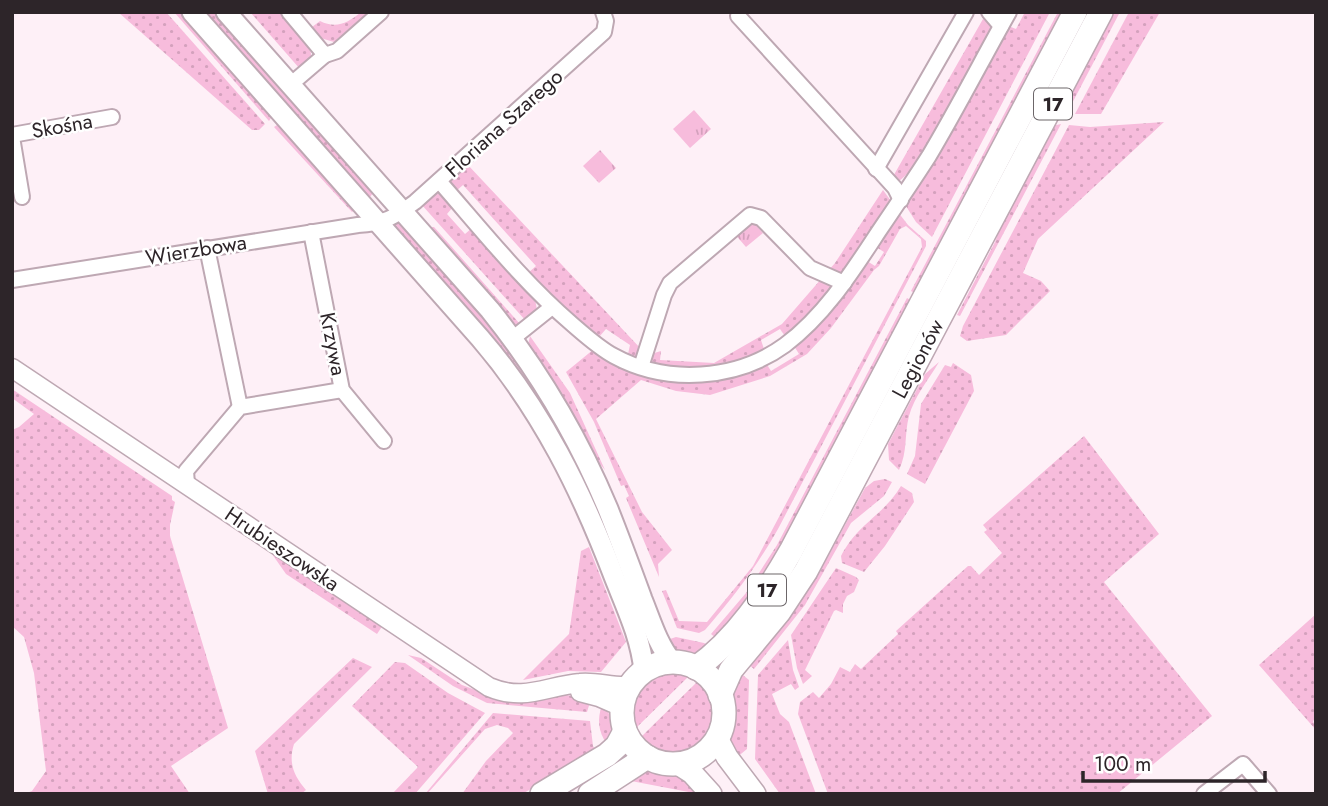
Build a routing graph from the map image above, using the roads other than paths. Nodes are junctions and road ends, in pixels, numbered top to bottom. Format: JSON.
{"nodes":[{"id":1,"x":192,"y":12,"type":"edge"},
{"id":2,"x":226,"y":12,"type":"edge"},
{"id":3,"x":289,"y":12,"type":"edge"},
{"id":4,"x":380,"y":12,"type":"edge"},
{"id":5,"x":603,"y":12,"type":"edge"},
{"id":6,"x":966,"y":12,"type":"edge"},
{"id":7,"x":989,"y":12,"type":"edge"},
{"id":8,"x":1009,"y":12,"type":"edge"},
{"id":9,"x":1075,"y":12,"type":"edge"},
{"id":10,"x":1101,"y":12,"type":"edge"},
{"id":11,"x":738,"y":16,"type":"dead end"},
{"id":12,"x":1001,"y":26,"type":"junction"},
{"id":13,"x":326,"y":55,"type":"junction"},
{"id":14,"x":290,"y":85,"type":"junction"},
{"id":15,"x":113,"y":117,"type":"dead end"},
{"id":16,"x":12,"y":136,"type":"edge"},
{"id":17,"x":876,"y":169,"type":"junction"},
{"id":18,"x":439,"y":181,"type":"junction"},
{"id":19,"x":22,"y":197,"type":"dead end"},
{"id":20,"x":901,"y":200,"type":"junction"},
{"id":21,"x":402,"y":212,"type":"junction"},
{"id":22,"x":379,"y":224,"type":"junction"},
{"id":23,"x":311,"y":232,"type":"junction"},
{"id":24,"x":207,"y":248,"type":"junction"},
{"id":25,"x":12,"y":280,"type":"edge"},
{"id":26,"x":844,"y":283,"type":"junction"},
{"id":27,"x":552,"y":307,"type":"junction"},
{"id":28,"x":512,"y":339,"type":"junction"},
{"id":29,"x":641,"y":367,"type":"junction"},
{"id":30,"x":12,"y":368,"type":"edge"},
{"id":31,"x":342,"y":390,"type":"junction"},
{"id":32,"x":240,"y":407,"type":"junction"},
{"id":33,"x":384,"y":441,"type":"dead end"},
{"id":34,"x":187,"y":484,"type":"junction"},
{"id":35,"x":672,"y":662,"type":"junction"},
{"id":36,"x":696,"y":668,"type":"junction"},
{"id":37,"x":632,"y":688,"type":"junction"},
{"id":38,"x":720,"y":695,"type":"junction"},
{"id":39,"x":625,"y":731,"type":"junction"},
{"id":40,"x":717,"y":738,"type":"junction"},
{"id":41,"x":647,"y":757,"type":"junction"},
{"id":42,"x":678,"y":764,"type":"junction"},
{"id":43,"x":542,"y":794,"type":"edge"},
{"id":44,"x":590,"y":794,"type":"edge"},
{"id":45,"x":710,"y":794,"type":"edge"},
{"id":46,"x":755,"y":794,"type":"edge"},
{"id":47,"x":1205,"y":794,"type":"edge"},
{"id":48,"x":1269,"y":794,"type":"edge"}],
"edges":[{"from":1,"to":22,"type":"main road"},
{"from":2,"to":14,"type":"main road"},
{"from":3,"to":13,"type":"street"},
{"from":4,"to":13,"type":"street"},
{"from":5,"to":18,"type":"street","name":"Floriana Szarego"},
{"from":6,"to":17,"type":"street"},
{"from":7,"to":12,"type":"street"},
{"from":8,"to":12,"type":"street"},
{"from":9,"to":36,"type":"highway","name":"Legionów","number":"17"},
{"from":10,"to":38,"type":"highway","name":"Legionów","number":"17"},
{"from":11,"to":17,"type":"street"},
{"from":12,"to":20,"type":"street"},
{"from":13,"to":14,"type":"street"},
{"from":14,"to":21,"type":"main road"},
{"from":15,"to":16,"type":"street","name":"Skośna"},
{"from":16,"to":19,"type":"street"},
{"from":17,"to":20,"type":"street"},
{"from":18,"to":21,"type":"street","name":"Floriana Szarego"},
{"from":18,"to":27,"type":"street"},
{"from":20,"to":26,"type":"street"},
{"from":21,"to":22,"type":"street","name":"Floriana Szarego"},
{"from":21,"to":28,"type":"main road"},
{"from":22,"to":23,"type":"street","name":"Wierzbowa"},
{"from":22,"to":37,"type":"main road"},
{"from":23,"to":24,"type":"street","name":"Wierzbowa"},
{"from":23,"to":31,"type":"street","name":"Krzywa"},
{"from":24,"to":25,"type":"street","name":"Wierzbowa"},
{"from":24,"to":32,"type":"street"},
{"from":26,"to":29,"type":"street"},
{"from":26,"to":29,"type":"street"},
{"from":27,"to":28,"type":"street"},
{"from":27,"to":29,"type":"street"},
{"from":28,"to":35,"type":"main road"},
{"from":30,"to":34,"type":"street","name":"Hrubieszowska"},
{"from":31,"to":32,"type":"street"},
{"from":31,"to":33,"type":"street","name":"Krzywa"},
{"from":32,"to":34,"type":"street"},
{"from":34,"to":37,"type":"street","name":"Hrubieszowska"},
{"from":35,"to":36,"type":"highway"},
{"from":35,"to":37,"type":"highway"},
{"from":36,"to":38,"type":"highway"},
{"from":37,"to":39,"type":"highway"},
{"from":38,"to":40,"type":"highway","number":"17"},
{"from":39,"to":41,"type":"highway"},
{"from":39,"to":43,"type":"highway"},
{"from":40,"to":42,"type":"highway"},
{"from":40,"to":46,"type":"main road"},
{"from":41,"to":42,"type":"highway"},
{"from":41,"to":44,"type":"highway"},
{"from":42,"to":45,"type":"main road"},
{"from":47,"to":48,"type":"street"}]}
